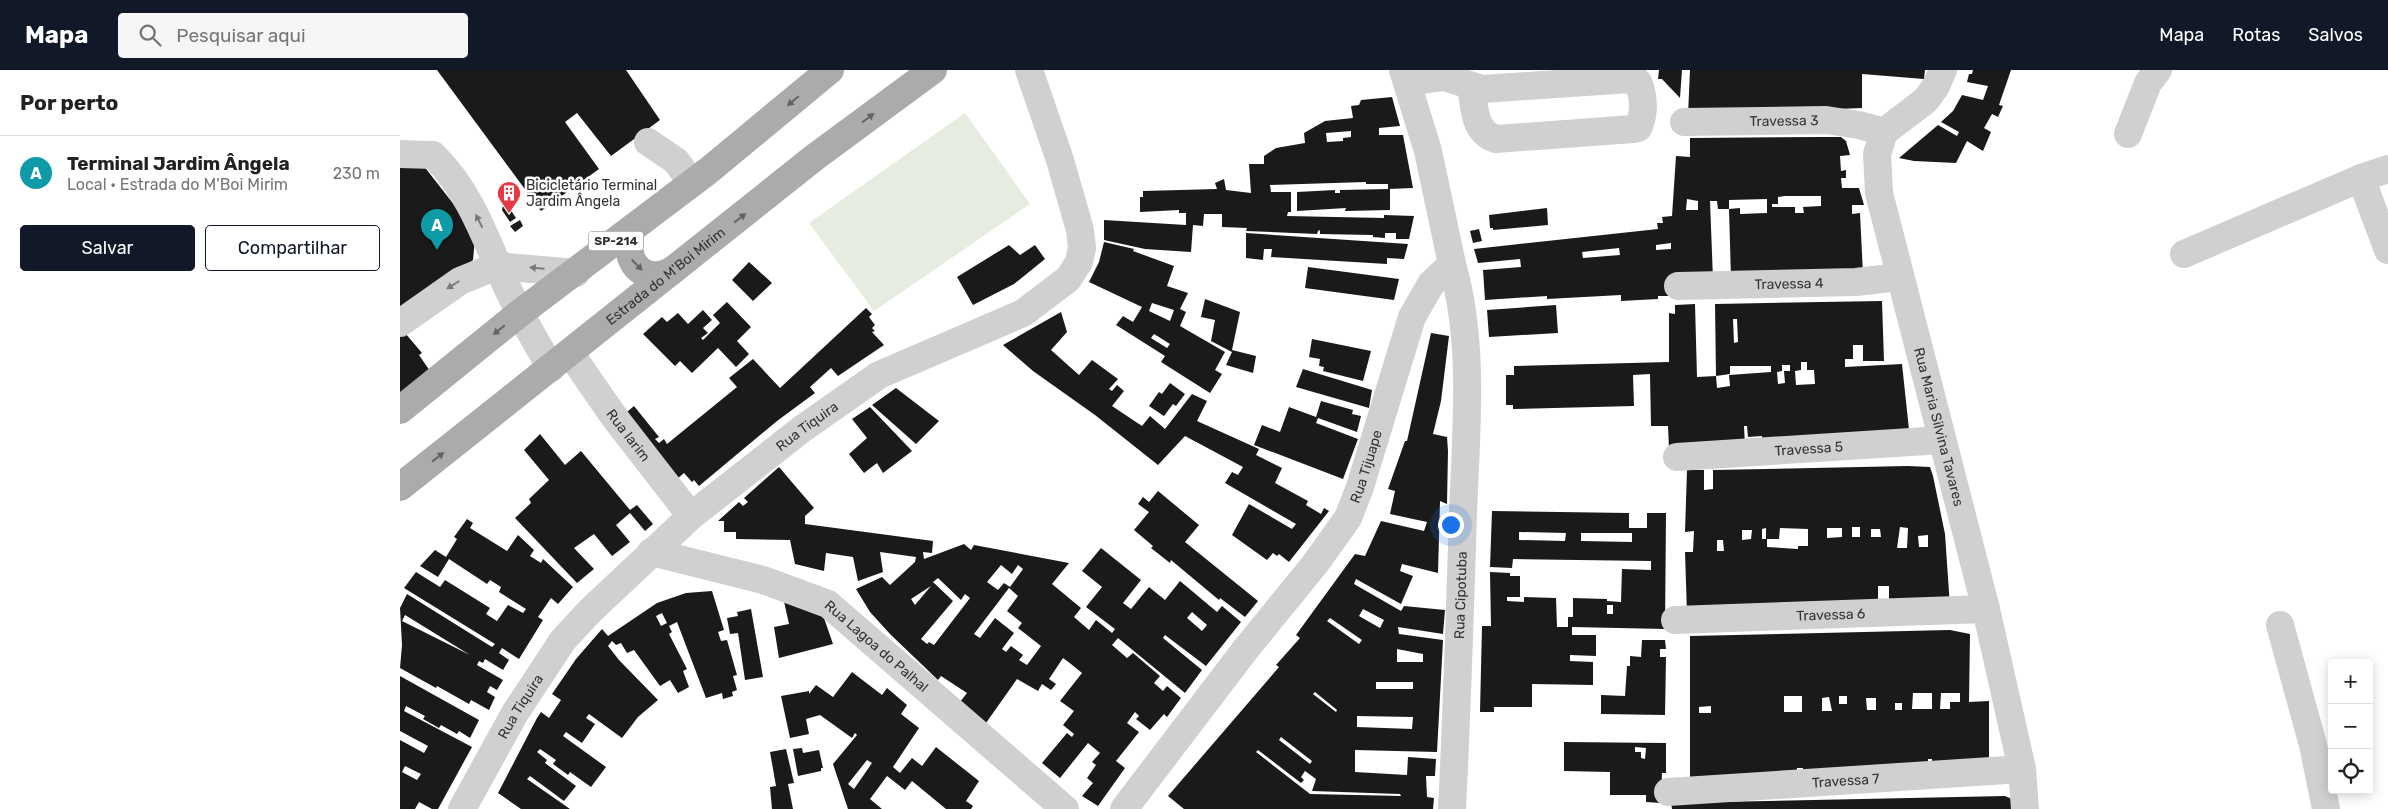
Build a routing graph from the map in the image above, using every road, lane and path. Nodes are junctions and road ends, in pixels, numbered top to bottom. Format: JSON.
{"nodes":[{"id":1,"x":830,"y":70,"type":"edge"},
{"id":2,"x":933,"y":70,"type":"edge"},
{"id":3,"x":1029,"y":70,"type":"edge"},
{"id":4,"x":1943,"y":70,"type":"edge"},
{"id":5,"x":2158,"y":70,"type":"edge"},
{"id":6,"x":1405,"y":76,"type":"edge"},
{"id":7,"x":1472,"y":87,"type":"junction"},
{"id":8,"x":1684,"y":122,"type":"dead end"},
{"id":9,"x":1884,"y":132,"type":"junction"},
{"id":10,"x":2128,"y":134,"type":"dead end"},
{"id":11,"x":648,"y":142,"type":"dead end"},
{"id":12,"x":400,"y":154,"type":"edge"},
{"id":13,"x":2388,"y":169,"type":"edge"},
{"id":14,"x":2361,"y":178,"type":"junction"},
{"id":15,"x":692,"y":183,"type":"junction"},
{"id":16,"x":632,"y":229,"type":"junction"},
{"id":17,"x":2388,"y":250,"type":"edge"},
{"id":18,"x":2184,"y":254,"type":"dead end"},
{"id":19,"x":1452,"y":264,"type":"junction"},
{"id":20,"x":498,"y":266,"type":"junction"},
{"id":21,"x":673,"y":270,"type":"junction"},
{"id":22,"x":576,"y":273,"type":"junction"},
{"id":23,"x":1899,"y":277,"type":"junction"},
{"id":24,"x":1678,"y":286,"type":"dead end"},
{"id":25,"x":520,"y":313,"type":"junction"},
{"id":26,"x":400,"y":323,"type":"edge"},
{"id":27,"x":560,"y":360,"type":"junction"},
{"id":28,"x":400,"y":410,"type":"edge"},
{"id":29,"x":1942,"y":440,"type":"junction"},
{"id":30,"x":1677,"y":457,"type":"dead end"},
{"id":31,"x":400,"y":487,"type":"edge"},
{"id":32,"x":691,"y":516,"type":"junction"},
{"id":33,"x":651,"y":552,"type":"junction"},
{"id":34,"x":1986,"y":609,"type":"junction"},
{"id":35,"x":1675,"y":620,"type":"dead end"},
{"id":36,"x":2280,"y":625,"type":"dead end"},
{"id":37,"x":2022,"y":769,"type":"junction"},
{"id":38,"x":1668,"y":792,"type":"dead end"},
{"id":39,"x":462,"y":809,"type":"edge"},
{"id":40,"x":1065,"y":809,"type":"edge"},
{"id":41,"x":1124,"y":809,"type":"edge"},
{"id":42,"x":1452,"y":809,"type":"edge"},
{"id":43,"x":2025,"y":809,"type":"edge"},
{"id":44,"x":2326,"y":809,"type":"edge"}],
"edges":[{"from":1,"to":15,"type":"main road","number":"SP-214","one_way":true},
{"from":21,"to":2,"type":"main road","name":"Estrada do M'Boi Mirim","one_way":true},
{"from":3,"to":32,"type":"street","name":"Rua Tiquira"},
{"from":4,"to":9,"type":"street"},
{"from":5,"to":10,"type":"street"},
{"from":6,"to":7,"type":"street"},
{"from":6,"to":19,"type":"street"},
{"from":7,"to":7,"type":"street"},
{"from":8,"to":9,"type":"street","name":"Travessa 3"},
{"from":9,"to":23,"type":"street","name":"Rua Maria Silvina Tavares"},
{"from":11,"to":15,"type":"street"},
{"from":20,"to":12,"type":"street","name":"Rua Iarim","one_way":true},
{"from":13,"to":14,"type":"street"},
{"from":14,"to":17,"type":"street"},
{"from":14,"to":18,"type":"street"},
{"from":15,"to":16,"type":"main road","number":"SP-214"},
{"from":16,"to":21,"type":"main road","one_way":true},
{"from":16,"to":22,"type":"main road","number":"SP-214"},
{"from":19,"to":41,"type":"street","name":"Rua Tijuape"},
{"from":19,"to":42,"type":"street","name":"Rua Cipotuba"},
{"from":22,"to":20,"type":"street","one_way":true},
{"from":20,"to":25,"type":"street","name":"Rua Iarim"},
{"from":20,"to":26,"type":"street","one_way":true},
{"from":21,"to":27,"type":"main road","name":"Estrada do M'Boi Mirim"},
{"from":22,"to":25,"type":"main road","number":"SP-214"},
{"from":23,"to":24,"type":"street","name":"Travessa 4"},
{"from":23,"to":29,"type":"street","name":"Rua Maria Silvina Tavares"},
{"from":25,"to":27,"type":"street","name":"Rua Iarim"},
{"from":25,"to":28,"type":"main road","number":"SP-214","one_way":true},
{"from":31,"to":27,"type":"main road","name":"Estrada do M'Boi Mirim","one_way":true},
{"from":27,"to":32,"type":"street","name":"Rua Iarim"},
{"from":29,"to":30,"type":"street","name":"Travessa 5"},
{"from":29,"to":34,"type":"street","name":"Rua Maria Silvina Tavares"},
{"from":32,"to":33,"type":"street","name":"Rua Tiquira"},
{"from":33,"to":39,"type":"street","name":"Rua Tiquira"},
{"from":33,"to":40,"type":"street","name":"Rua Lagoa do Palhal"},
{"from":34,"to":35,"type":"street","name":"Travessa 6"},
{"from":34,"to":37,"type":"street","name":"Rua Maria Silvina Tavares"},
{"from":36,"to":44,"type":"street"},
{"from":37,"to":38,"type":"street","name":"Travessa 7"},
{"from":37,"to":43,"type":"street","name":"Rua Maria Silvina Tavares"}]}
